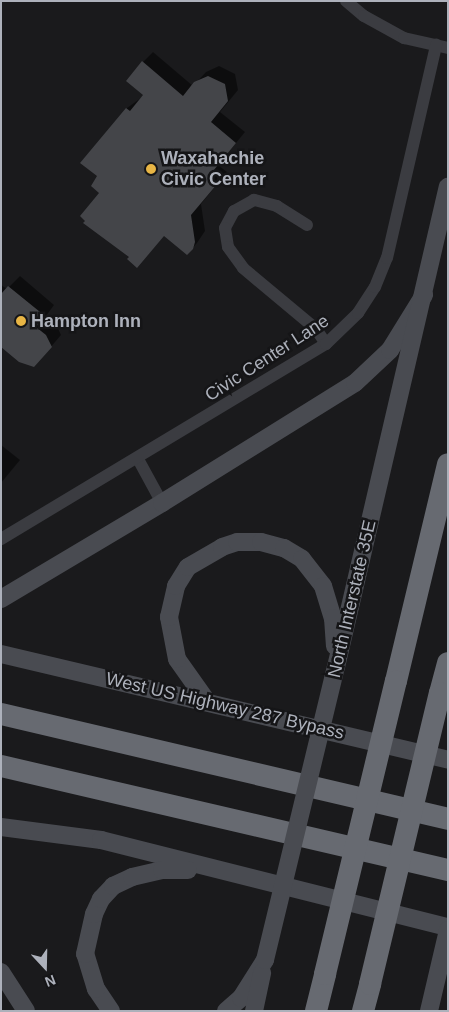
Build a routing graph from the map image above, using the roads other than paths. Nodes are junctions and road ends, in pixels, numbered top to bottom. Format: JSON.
{"nodes":[{"id":1,"x":346,"y":1,"type":"edge"},
{"id":2,"x":442,"y":46,"type":"edge"},
{"id":3,"x":448,"y":187,"type":"edge"},
{"id":4,"x":306,"y":225,"type":"dead end"},
{"id":5,"x":424,"y":295,"type":"junction"},
{"id":6,"x":326,"y":344,"type":"junction"},
{"id":7,"x":138,"y":459,"type":"junction"},
{"id":8,"x":448,"y":464,"type":"edge"},
{"id":9,"x":162,"y":503,"type":"junction"},
{"id":10,"x":1,"y":539,"type":"edge"},
{"id":11,"x":1,"y":599,"type":"edge"},
{"id":12,"x":1,"y":654,"type":"edge"},
{"id":13,"x":448,"y":663,"type":"edge"},
{"id":14,"x":336,"y":667,"type":"junction"},
{"id":15,"x":206,"y":700,"type":"junction"},
{"id":16,"x":1,"y":714,"type":"edge"},
{"id":17,"x":448,"y":760,"type":"edge"},
{"id":18,"x":1,"y":766,"type":"edge"},
{"id":19,"x":448,"y":819,"type":"edge"},
{"id":20,"x":1,"y":827,"type":"edge"},
{"id":21,"x":212,"y":870,"type":"junction"},
{"id":22,"x":448,"y":870,"type":"edge"},
{"id":23,"x":448,"y":928,"type":"edge"},
{"id":24,"x":265,"y":960,"type":"junction"},
{"id":25,"x":1,"y":972,"type":"edge"},
{"id":26,"x":430,"y":1005,"type":"edge"},
{"id":27,"x":26,"y":1011,"type":"edge"},
{"id":28,"x":111,"y":1011,"type":"edge"},
{"id":29,"x":226,"y":1011,"type":"edge"},
{"id":30,"x":254,"y":1011,"type":"edge"},
{"id":31,"x":316,"y":1011,"type":"edge"},
{"id":32,"x":363,"y":1011,"type":"edge"}],
"edges":[{"from":1,"to":2,"type":"street"},
{"from":2,"to":6,"type":"street","name":"Civic Center Lane"},
{"from":3,"to":5,"type":"main road","name":"North Interstate 35E"},
{"from":4,"to":6,"type":"street"},
{"from":5,"to":9,"type":"main road"},
{"from":5,"to":14,"type":"main road","name":"North Interstate 35E"},
{"from":6,"to":7,"type":"street","name":"Civic Center Lane"},
{"from":7,"to":9,"type":"street"},
{"from":7,"to":10,"type":"street","name":"Civic Center Lane"},
{"from":8,"to":31,"type":"highway","bridge":true},
{"from":9,"to":11,"type":"main road"},
{"from":12,"to":15,"type":"main road","name":"West US Highway 287 Bypass"},
{"from":13,"to":32,"type":"highway","bridge":true},
{"from":14,"to":15,"type":"main road"},
{"from":14,"to":24,"type":"main road","name":"North Interstate 35E","bridge":true},
{"from":15,"to":17,"type":"main road","name":"West US Highway 287 Bypass"},
{"from":16,"to":19,"type":"highway"},
{"from":18,"to":22,"type":"highway"},
{"from":20,"to":21,"type":"main road"},
{"from":21,"to":23,"type":"main road"},
{"from":21,"to":28,"type":"main road"},
{"from":23,"to":26,"type":"main road"},
{"from":24,"to":29,"type":"main road"},
{"from":24,"to":30,"type":"main road","name":"North Interstate 35E"},
{"from":25,"to":27,"type":"main road"}]}
